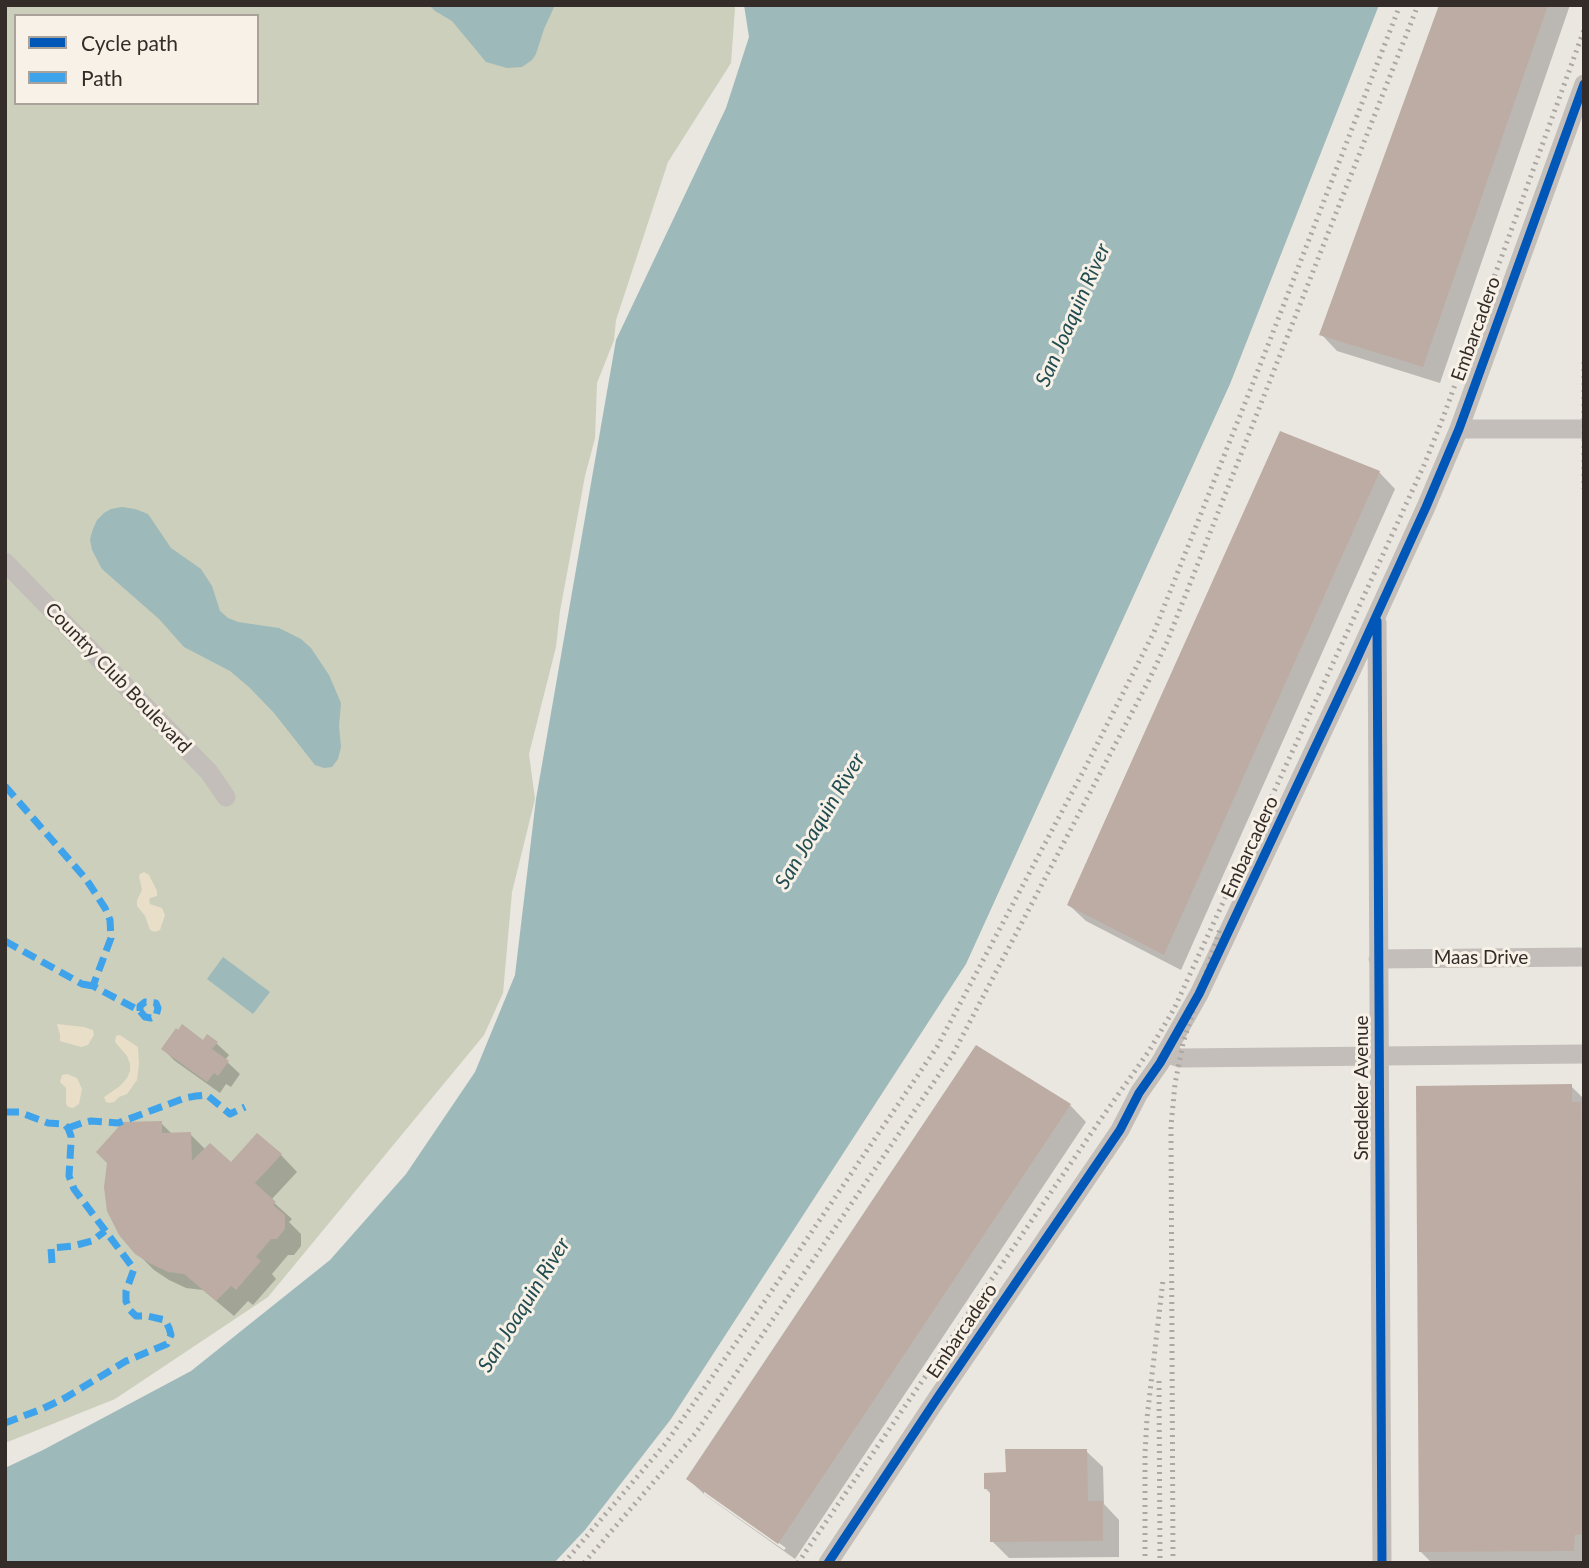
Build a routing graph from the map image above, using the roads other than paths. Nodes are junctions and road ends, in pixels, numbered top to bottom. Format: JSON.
{"nodes":[{"id":1,"x":1584,"y":84,"type":"edge"},
{"id":2,"x":1459,"y":429,"type":"junction"},
{"id":3,"x":1584,"y":429,"type":"edge"},
{"id":4,"x":5,"y":562,"type":"edge"},
{"id":5,"x":1377,"y":612,"type":"junction"},
{"id":6,"x":226,"y":797,"type":"dead end"},
{"id":7,"x":1584,"y":957,"type":"edge"},
{"id":8,"x":1378,"y":959,"type":"junction"},
{"id":9,"x":1166,"y":1053,"type":"junction"},
{"id":10,"x":1584,"y":1054,"type":"edge"},
{"id":11,"x":1380,"y":1055,"type":"junction"},
{"id":12,"x":828,"y":1563,"type":"edge"},
{"id":13,"x":1382,"y":1563,"type":"edge"}],
"edges":[{"from":1,"to":2,"type":"street","name":"Embarcadero"},
{"from":2,"to":3,"type":"street"},
{"from":2,"to":5,"type":"street","name":"Embarcadero"},
{"from":4,"to":6,"type":"street","name":"Country Club Boulevard"},
{"from":5,"to":8,"type":"street","name":"Snedeker Avenue"},
{"from":5,"to":9,"type":"street","name":"Embarcadero"},
{"from":7,"to":8,"type":"street","name":"Maas Drive"},
{"from":8,"to":11,"type":"street","name":"Snedeker Avenue"},
{"from":9,"to":11,"type":"street"},
{"from":9,"to":12,"type":"street","name":"Embarcadero"},
{"from":10,"to":11,"type":"street"},
{"from":11,"to":13,"type":"street","name":"Snedeker Avenue"}]}
